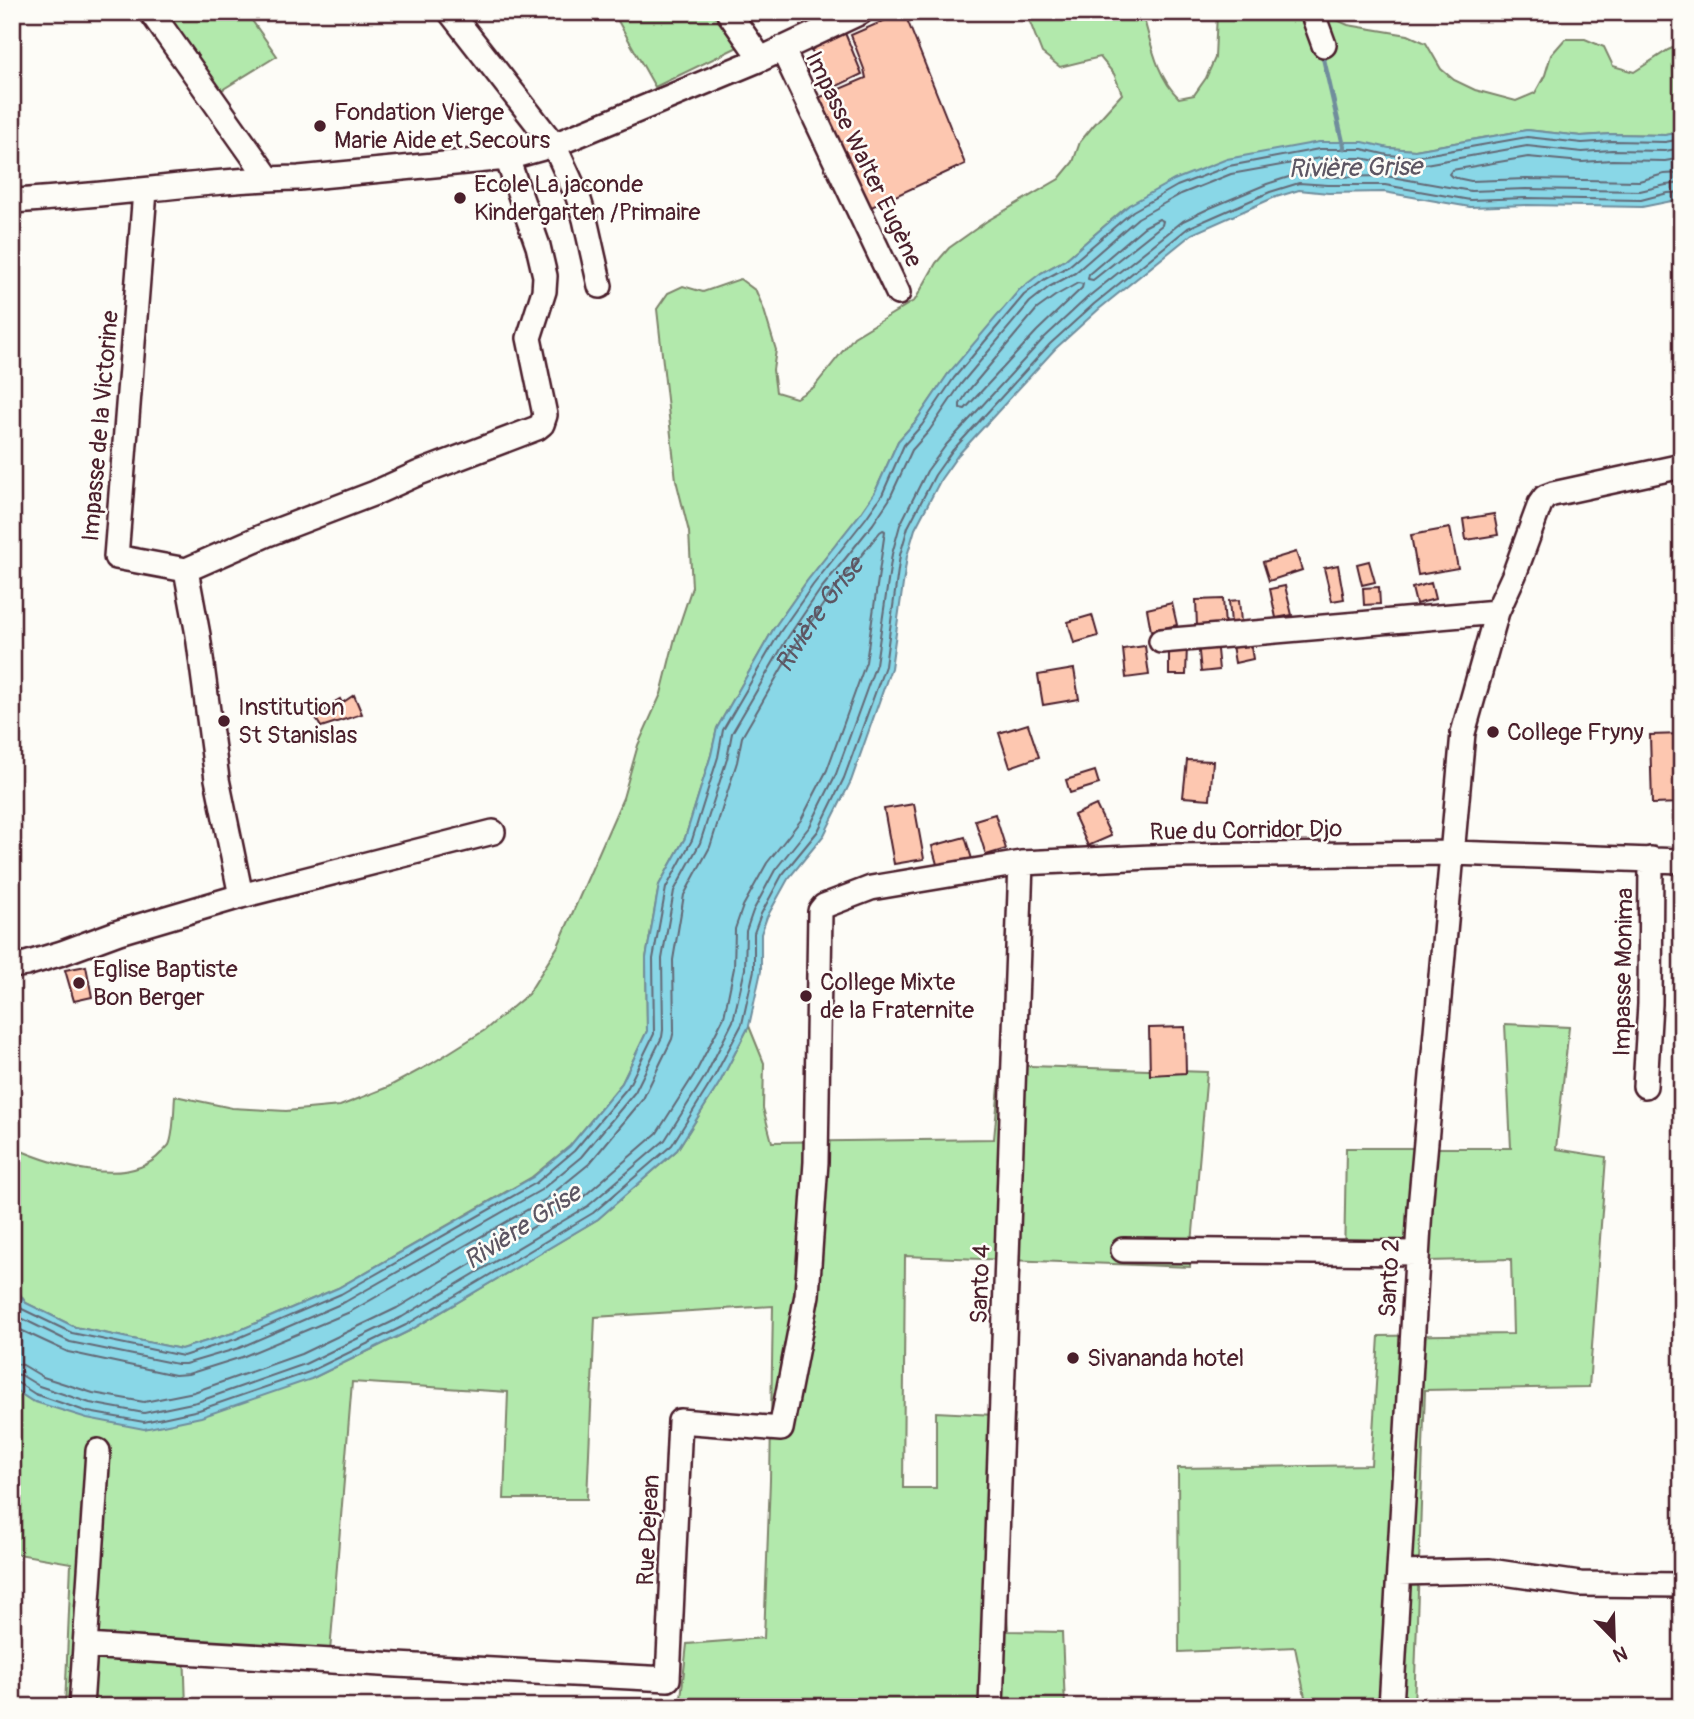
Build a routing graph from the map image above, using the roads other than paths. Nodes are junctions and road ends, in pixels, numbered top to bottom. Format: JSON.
{"nodes":[{"id":1,"x":151,"y":12,"type":"edge"},
{"id":2,"x":450,"y":12,"type":"edge"},
{"id":3,"x":727,"y":12,"type":"edge"},
{"id":4,"x":861,"y":12,"type":"edge"},
{"id":5,"x":1312,"y":12,"type":"edge"},
{"id":6,"x":1324,"y":46,"type":"dead end"},
{"id":7,"x":782,"y":48,"type":"junction"},
{"id":8,"x":761,"y":59,"type":"junction"},
{"id":9,"x":554,"y":145,"type":"junction"},
{"id":10,"x":507,"y":158,"type":"junction"},
{"id":11,"x":270,"y":178,"type":"junction"},
{"id":12,"x":145,"y":191,"type":"junction"},
{"id":13,"x":12,"y":201,"type":"edge"},
{"id":14,"x":600,"y":286,"type":"dead end"},
{"id":15,"x":898,"y":293,"type":"dead end"},
{"id":16,"x":1682,"y":466,"type":"edge"},
{"id":17,"x":186,"y":570,"type":"junction"},
{"id":18,"x":1497,"y":612,"type":"junction"},
{"id":19,"x":1161,"y":641,"type":"dead end"},
{"id":20,"x":493,"y":832,"type":"dead end"},
{"id":21,"x":1452,"y":853,"type":"junction"},
{"id":22,"x":1651,"y":859,"type":"junction"},
{"id":23,"x":1682,"y":861,"type":"edge"},
{"id":24,"x":1021,"y":863,"type":"junction"},
{"id":25,"x":241,"y":896,"type":"junction"},
{"id":26,"x":820,"y":911,"type":"joint"},
{"id":27,"x":12,"y":965,"type":"edge"},
{"id":28,"x":1646,"y":1086,"type":"dead end"},
{"id":29,"x":1122,"y":1251,"type":"dead end"},
{"id":30,"x":1417,"y":1254,"type":"junction"},
{"id":31,"x":98,"y":1451,"type":"dead end"},
{"id":32,"x":1399,"y":1573,"type":"junction"},
{"id":33,"x":1682,"y":1585,"type":"edge"},
{"id":34,"x":85,"y":1646,"type":"junction"},
{"id":35,"x":81,"y":1707,"type":"edge"},
{"id":36,"x":991,"y":1707,"type":"edge"},
{"id":37,"x":1391,"y":1707,"type":"edge"}],
"edges":[{"from":1,"to":11,"type":"street"},
{"from":2,"to":9,"type":"street"},
{"from":3,"to":8,"type":"street"},
{"from":4,"to":7,"type":"street"},
{"from":5,"to":6,"type":"street"},
{"from":7,"to":8,"type":"street"},
{"from":7,"to":15,"type":"street","name":"Impasse Walter Eugène"},
{"from":8,"to":9,"type":"street"},
{"from":9,"to":10,"type":"street"},
{"from":9,"to":14,"type":"street"},
{"from":10,"to":11,"type":"street"},
{"from":10,"to":17,"type":"street"},
{"from":11,"to":12,"type":"street"},
{"from":12,"to":13,"type":"street"},
{"from":12,"to":17,"type":"street","name":"Impasse de la Victorine"},
{"from":16,"to":18,"type":"street","name":"Santo 2"},
{"from":17,"to":25,"type":"street"},
{"from":18,"to":19,"type":"street"},
{"from":18,"to":21,"type":"street","name":"Santo 2"},
{"from":20,"to":25,"type":"street"},
{"from":21,"to":22,"type":"street","name":"Rue du Corridor Djo"},
{"from":21,"to":24,"type":"street","name":"Rue du Corridor Djo"},
{"from":21,"to":30,"type":"street","name":"Santo 2"},
{"from":22,"to":23,"type":"street","name":"Rue du Corridor Djo"},
{"from":22,"to":28,"type":"street","name":"Impasse Monima"},
{"from":24,"to":26,"type":"street","name":"Rue du Corridor Djo"},
{"from":24,"to":36,"type":"street","name":"Santo 4"},
{"from":25,"to":27,"type":"street"},
{"from":26,"to":34,"type":"street","name":"Rue Dejean"},
{"from":29,"to":30,"type":"street"},
{"from":30,"to":32,"type":"street","name":"Santo 2"},
{"from":31,"to":34,"type":"street"},
{"from":32,"to":33,"type":"street"},
{"from":32,"to":37,"type":"street","name":"Santo 2"},
{"from":34,"to":35,"type":"street"}]}
